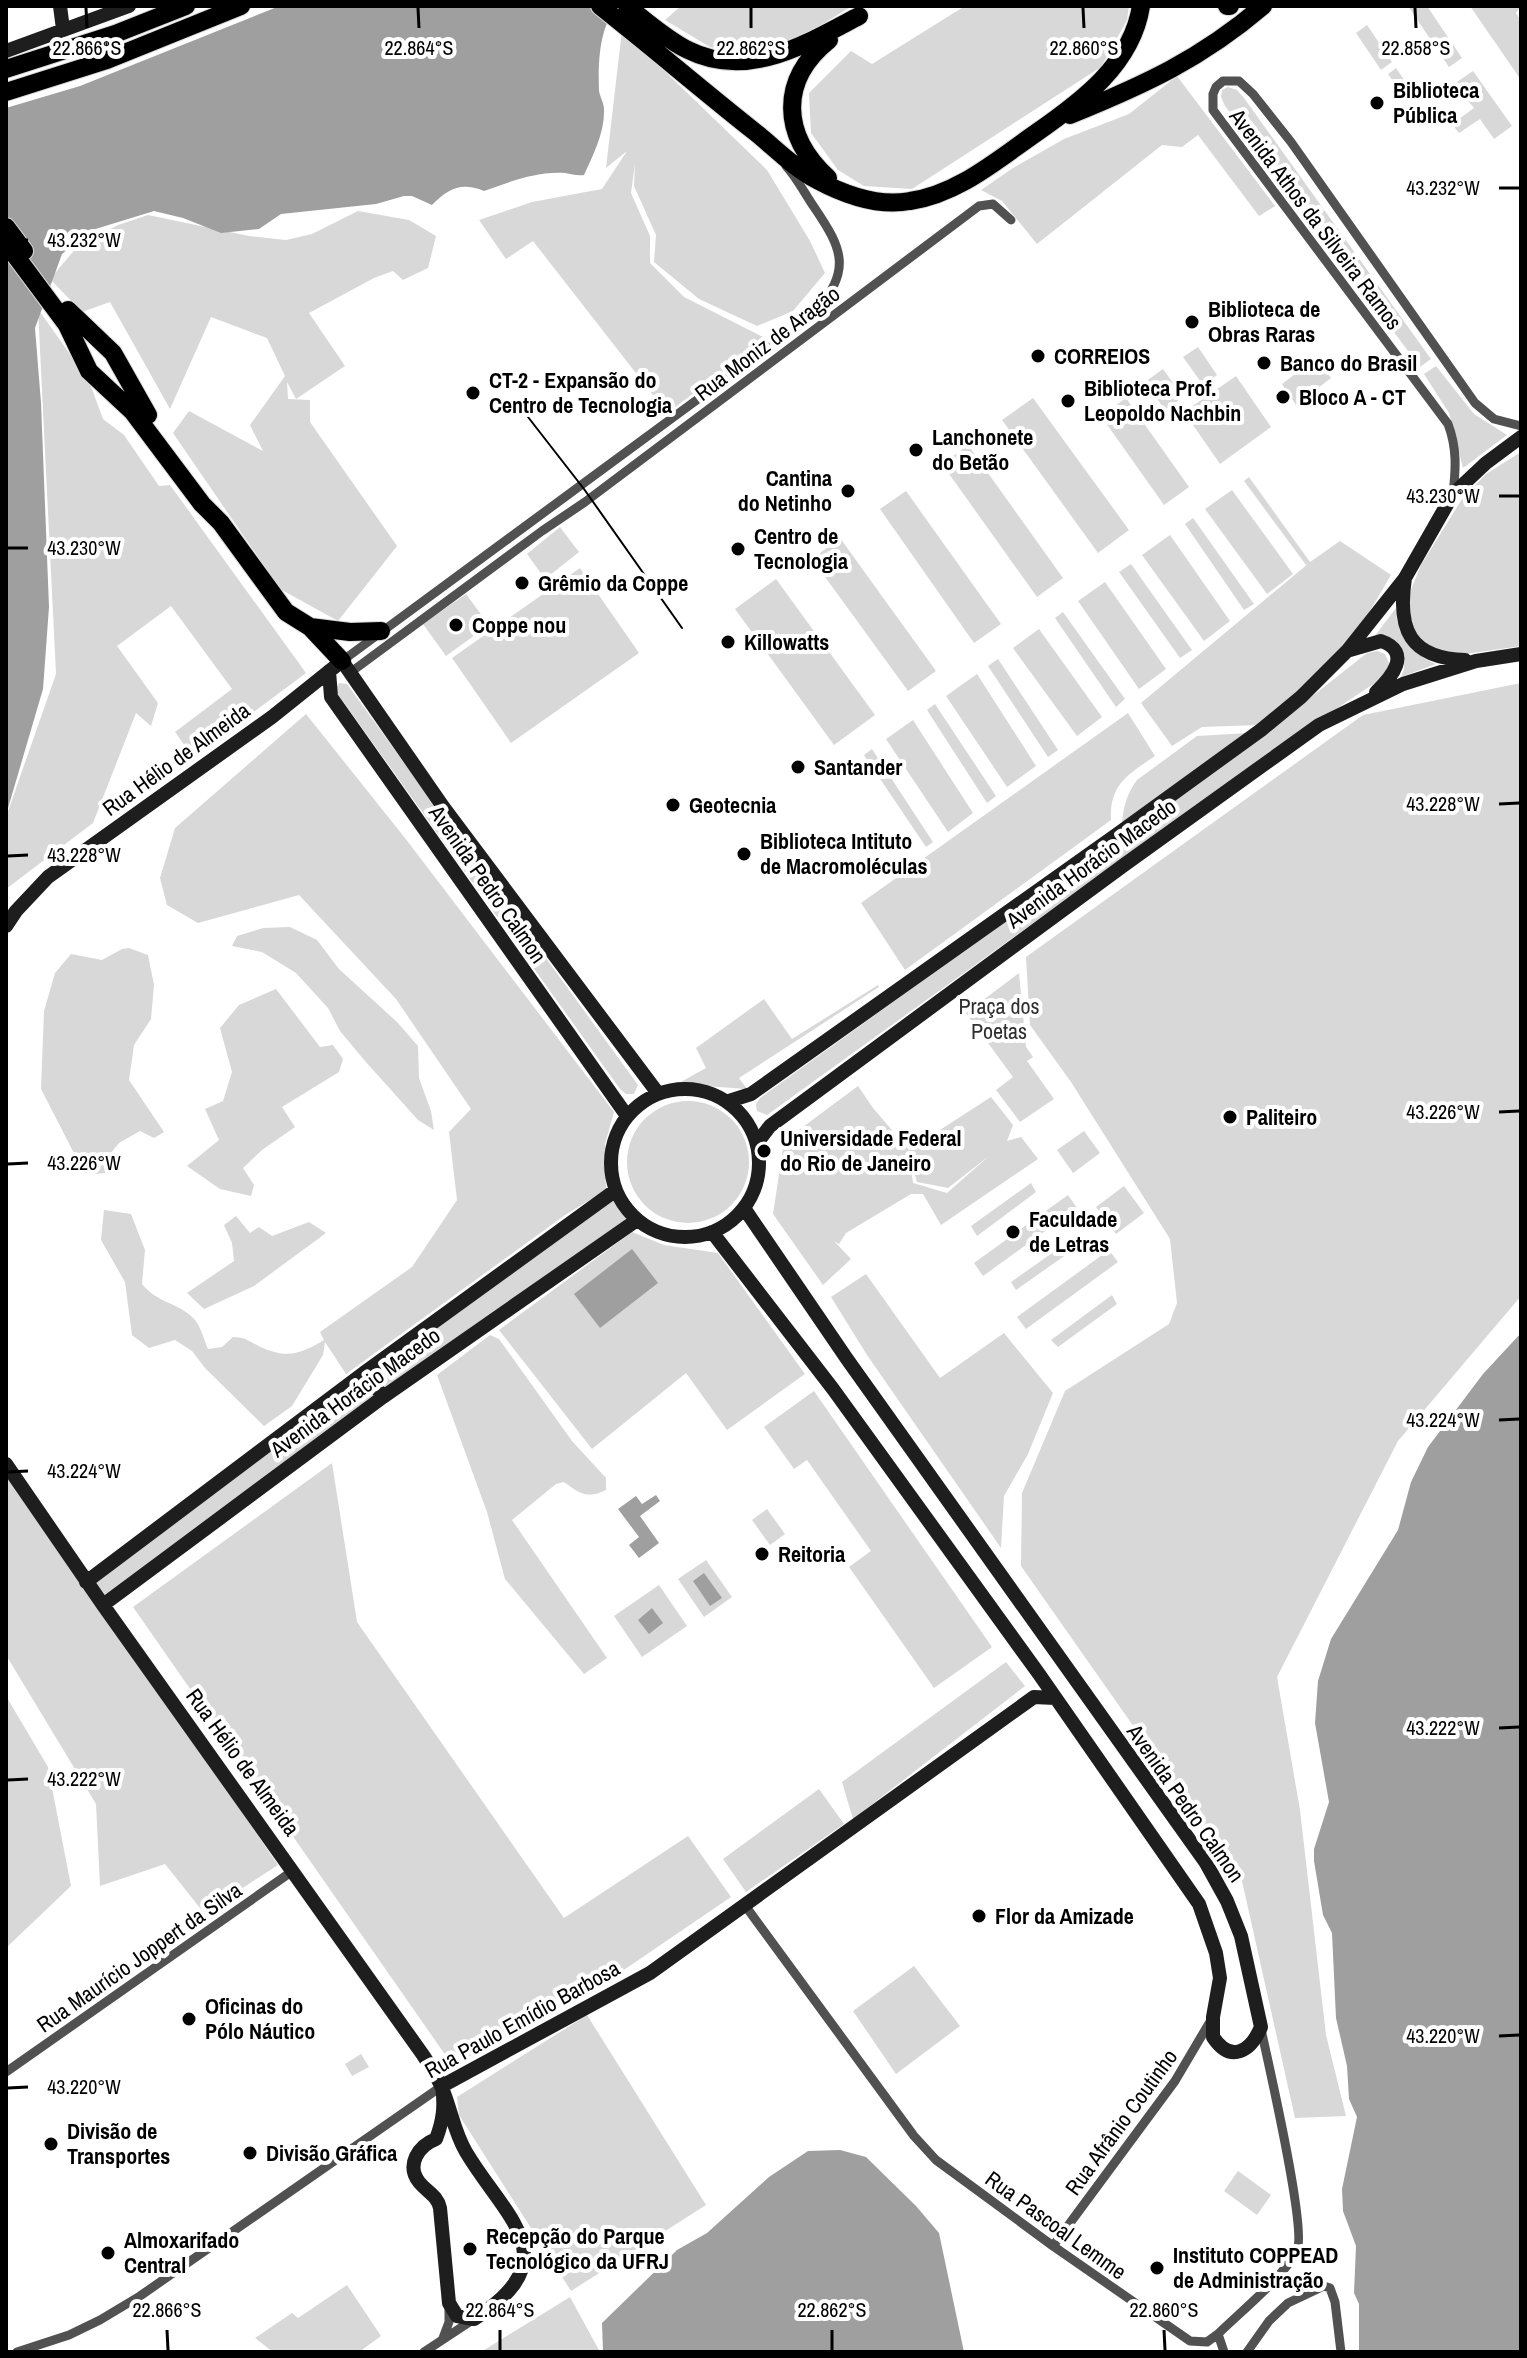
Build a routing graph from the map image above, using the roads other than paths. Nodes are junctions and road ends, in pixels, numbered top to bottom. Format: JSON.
{"nodes":[{"id":1,"x":60,"y":6,"type":"edge"},
{"id":2,"x":186,"y":6,"type":"edge"},
{"id":3,"x":600,"y":6,"type":"edge"},
{"id":4,"x":627,"y":6,"type":"edge"},
{"id":5,"x":1141,"y":6,"type":"edge"},
{"id":6,"x":1263,"y":6,"type":"edge"},
{"id":7,"x":122,"y":7,"type":"edge"},
{"id":8,"x":237,"y":9,"type":"edge"},
{"id":9,"x":866,"y":11,"type":"edge"},
{"id":10,"x":63,"y":29,"type":"junction"},
{"id":11,"x":664,"y":46,"type":"junction"},
{"id":12,"x":6,"y":51,"type":"edge"},
{"id":13,"x":6,"y":69,"type":"edge"},
{"id":14,"x":6,"y":92,"type":"edge"},
{"id":15,"x":741,"y":121,"type":"junction"},
{"id":16,"x":1049,"y":124,"type":"junction"},
{"id":17,"x":844,"y":193,"type":"junction"},
{"id":18,"x":1011,"y":220,"type":"dead end"},
{"id":19,"x":6,"y":227,"type":"edge"},
{"id":20,"x":6,"y":243,"type":"edge"},
{"id":21,"x":1521,"y":426,"type":"edge"},
{"id":22,"x":1521,"y":437,"type":"edge"},
{"id":23,"x":168,"y":451,"type":"junction"},
{"id":24,"x":1453,"y":494,"type":"junction"},
{"id":25,"x":1405,"y":578,"type":"junction"},
{"id":26,"x":310,"y":627,"type":"junction"},
{"id":27,"x":381,"y":631,"type":"junction"},
{"id":28,"x":1347,"y":651,"type":"junction"},
{"id":29,"x":1521,"y":654,"type":"edge"},
{"id":30,"x":1476,"y":661,"type":"junction"},
{"id":31,"x":341,"y":668,"type":"junction"},
{"id":32,"x":303,"y":693,"type":"junction"},
{"id":33,"x":331,"y":697,"type":"junction"},
{"id":34,"x":1370,"y":698,"type":"junction"},
{"id":35,"x":6,"y":926,"type":"edge"},
{"id":36,"x":657,"y":1092,"type":"junction"},
{"id":37,"x":729,"y":1101,"type":"junction"},
{"id":38,"x":627,"y":1116,"type":"junction"},
{"id":39,"x":757,"y":1143,"type":"junction"},
{"id":40,"x":616,"y":1190,"type":"junction"},
{"id":41,"x":744,"y":1208,"type":"junction"},
{"id":42,"x":637,"y":1220,"type":"junction"},
{"id":43,"x":712,"y":1232,"type":"junction"},
{"id":44,"x":365,"y":1372,"type":"junction"},
{"id":45,"x":383,"y":1397,"type":"junction"},
{"id":46,"x":6,"y":1464,"type":"edge"},
{"id":47,"x":86,"y":1582,"type":"junction"},
{"id":48,"x":103,"y":1605,"type":"junction"},
{"id":49,"x":1039,"y":1674,"type":"junction"},
{"id":50,"x":1034,"y":1697,"type":"junction"},
{"id":51,"x":1055,"y":1698,"type":"junction"},
{"id":52,"x":294,"y":1870,"type":"junction"},
{"id":53,"x":744,"y":1904,"type":"junction"},
{"id":54,"x":1213,"y":2017,"type":"junction"},
{"id":55,"x":1261,"y":2027,"type":"junction"},
{"id":56,"x":6,"y":2072,"type":"edge"},
{"id":57,"x":442,"y":2086,"type":"junction"},
{"id":58,"x":436,"y":2139,"type":"junction"},
{"id":59,"x":466,"y":2151,"type":"junction"},
{"id":60,"x":1053,"y":2246,"type":"junction"},
{"id":61,"x":449,"y":2303,"type":"junction"},
{"id":62,"x":474,"y":2319,"type":"junction"},
{"id":63,"x":1218,"y":2334,"type":"junction"},
{"id":64,"x":441,"y":2340,"type":"junction"},
{"id":65,"x":17,"y":2352,"type":"edge"},
{"id":66,"x":424,"y":2352,"type":"edge"},
{"id":67,"x":1224,"y":2352,"type":"edge"},
{"id":68,"x":1247,"y":2352,"type":"edge"},
{"id":69,"x":1341,"y":2352,"type":"edge"}],
"edges":[{"from":1,"to":10,"type":"street"},
{"from":2,"to":13,"type":"highway"},
{"from":3,"to":11,"type":"highway"},
{"from":4,"to":11,"type":"highway"},
{"from":5,"to":16,"type":"highway"},
{"from":6,"to":16,"type":"highway"},
{"from":7,"to":10,"type":"street"},
{"from":8,"to":14,"type":"highway"},
{"from":9,"to":11,"type":"highway"},
{"from":9,"to":17,"type":"highway"},
{"from":10,"to":12,"type":"street"},
{"from":11,"to":15,"type":"highway"},
{"from":15,"to":17,"type":"highway"},
{"from":15,"to":27,"type":"street","name":"Rua Moniz de Aragão"},
{"from":16,"to":17,"type":"highway"},
{"from":18,"to":31,"type":"street","name":"Rua Moniz de Aragão"},
{"from":19,"to":23,"type":"highway"},
{"from":20,"to":23,"type":"highway"},
{"from":21,"to":24,"type":"street","name":"Avenida Athos da Silveira Ramos"},
{"from":22,"to":24,"type":"street","name":"Avenida Horácio Macedo"},
{"from":23,"to":26,"type":"highway"},
{"from":24,"to":25,"type":"street","name":"Avenida Horácio Macedo"},
{"from":25,"to":28,"type":"street","name":"Avenida Horácio Macedo"},
{"from":25,"to":30,"type":"street"},
{"from":26,"to":27,"type":"highway"},
{"from":26,"to":31,"type":"highway"},
{"from":27,"to":31,"type":"street","name":"Rua Moniz de Aragão"},
{"from":28,"to":34,"type":"street"},
{"from":28,"to":37,"type":"street","name":"Avenida Horácio Macedo"},
{"from":29,"to":30,"type":"street"},
{"from":30,"to":34,"type":"street","name":"Avenida Horácio Macedo"},
{"from":31,"to":32,"type":"street","name":"Rua Hélio de Almeida"},
{"from":31,"to":33,"type":"street"},
{"from":31,"to":36,"type":"street","name":"Avenida Pedro Calmon"},
{"from":32,"to":33,"type":"street"},
{"from":32,"to":35,"type":"street","name":"Rua Hélio de Almeida"},
{"from":33,"to":38,"type":"street","name":"Avenida Pedro Calmon"},
{"from":34,"to":39,"type":"street","name":"Avenida Horácio Macedo"},
{"from":36,"to":37,"type":"street"},
{"from":36,"to":38,"type":"street"},
{"from":37,"to":39,"type":"street"},
{"from":38,"to":40,"type":"street"},
{"from":39,"to":41,"type":"street"},
{"from":40,"to":42,"type":"street"},
{"from":40,"to":44,"type":"street","name":"Avenida Horácio Macedo"},
{"from":41,"to":43,"type":"street"},
{"from":41,"to":55,"type":"street","name":"Avenida Pedro Calmon"},
{"from":42,"to":43,"type":"street"},
{"from":42,"to":45,"type":"street","name":"Avenida Horácio Macedo"},
{"from":43,"to":49,"type":"street"},
{"from":44,"to":45,"type":"street"},
{"from":44,"to":47,"type":"street","name":"Avenida Horácio Macedo"},
{"from":45,"to":48,"type":"street","name":"Avenida Horácio Macedo"},
{"from":46,"to":47,"type":"street","name":"Rua Hélio de Almeida"},
{"from":47,"to":48,"type":"street","name":"Rua Hélio de Almeida"},
{"from":48,"to":52,"type":"street","name":"Rua Hélio de Almeida"},
{"from":49,"to":50,"type":"street"},
{"from":49,"to":51,"type":"street"},
{"from":50,"to":51,"type":"street"},
{"from":50,"to":53,"type":"street","name":"Rua Paulo Emídio Barbosa"},
{"from":51,"to":54,"type":"street"},
{"from":52,"to":56,"type":"street","name":"Rua Maurício Joppert da Silva"},
{"from":52,"to":57,"type":"street","name":"Rua Hélio de Almeida"},
{"from":53,"to":57,"type":"street","name":"Rua Paulo Emídio Barbosa"},
{"from":53,"to":60,"type":"street","name":"Rua Pascoal Lemme"},
{"from":54,"to":55,"type":"street"},
{"from":54,"to":60,"type":"street","name":"Rua Afrânio Coutinho"},
{"from":55,"to":63,"type":"street"},
{"from":57,"to":58,"type":"street"},
{"from":57,"to":59,"type":"street","name":"Rua Hélio de Almeida"},
{"from":57,"to":65,"type":"street","name":"Rua Paulo Emídio Barbosa"},
{"from":58,"to":59,"type":"street"},
{"from":58,"to":61,"type":"street"},
{"from":59,"to":62,"type":"street","name":"Rua Hélio de Almeida"},
{"from":60,"to":63,"type":"street","name":"Rua Pascoal Lemme"},
{"from":61,"to":62,"type":"street"},
{"from":61,"to":64,"type":"street"},
{"from":62,"to":64,"type":"street"},
{"from":63,"to":67,"type":"street"},
{"from":64,"to":66,"type":"street"},
{"from":68,"to":69,"type":"street"}]}
